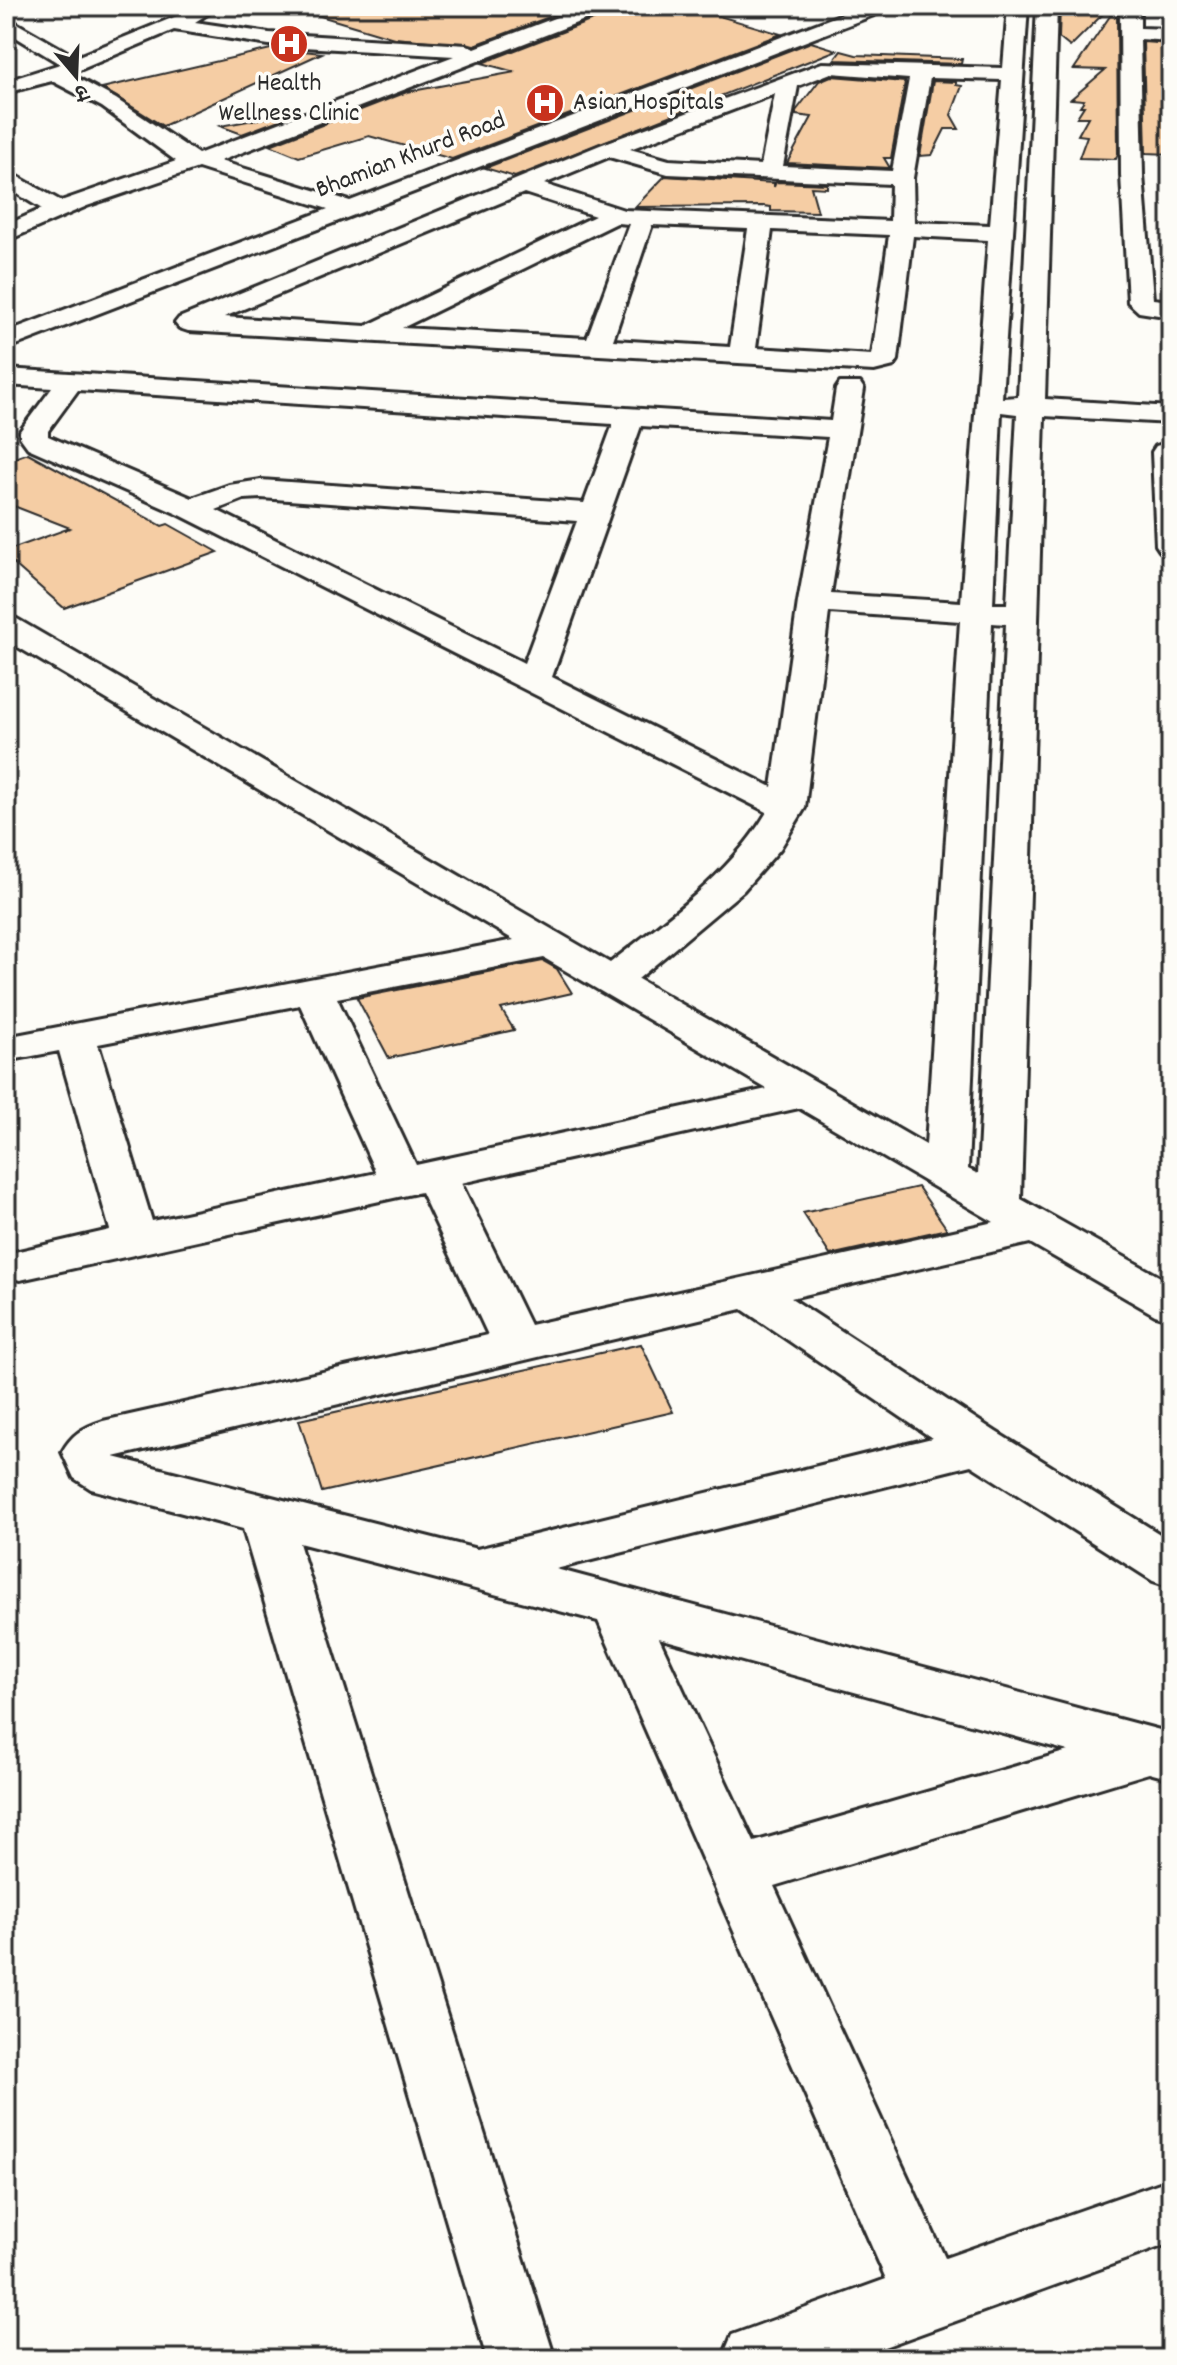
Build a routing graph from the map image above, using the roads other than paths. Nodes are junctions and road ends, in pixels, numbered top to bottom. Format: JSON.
{"nodes":[{"id":1,"x":216,"y":6,"type":"edge"},
{"id":2,"x":603,"y":6,"type":"edge"},
{"id":3,"x":880,"y":6,"type":"edge"},
{"id":4,"x":1018,"y":6,"type":"edge"},
{"id":5,"x":1047,"y":6,"type":"edge"},
{"id":6,"x":1130,"y":6,"type":"edge"},
{"id":7,"x":6,"y":23,"type":"edge"},
{"id":8,"x":171,"y":24,"type":"junction"},
{"id":9,"x":1131,"y":33,"type":"junction"},
{"id":10,"x":1171,"y":35,"type":"edge"},
{"id":11,"x":482,"y":52,"type":"junction"},
{"id":12,"x":64,"y":70,"type":"junction"},
{"id":13,"x":912,"y":72,"type":"junction"},
{"id":14,"x":1013,"y":74,"type":"junction"},
{"id":15,"x":788,"y":82,"type":"junction"},
{"id":16,"x":6,"y":87,"type":"edge"},
{"id":17,"x":608,"y":150,"type":"junction"},
{"id":18,"x":196,"y":162,"type":"junction"},
{"id":19,"x":771,"y":172,"type":"junction"},
{"id":20,"x":1132,"y":175,"type":"junction"},
{"id":21,"x":1158,"y":176,"type":"dead end"},
{"id":22,"x":6,"y":177,"type":"edge"},
{"id":23,"x":902,"y":178,"type":"junction"},
{"id":24,"x":523,"y":185,"type":"junction"},
{"id":25,"x":58,"y":209,"type":"junction"},
{"id":26,"x":351,"y":209,"type":"junction"},
{"id":27,"x":1134,"y":214,"type":"junction"},
{"id":28,"x":1159,"y":215,"type":"dead end"},
{"id":29,"x":613,"y":216,"type":"junction"},
{"id":30,"x":643,"y":218,"type":"junction"},
{"id":31,"x":761,"y":223,"type":"junction"},
{"id":32,"x":902,"y":228,"type":"junction"},
{"id":33,"x":1000,"y":233,"type":"junction"},
{"id":34,"x":6,"y":234,"type":"edge"},
{"id":35,"x":1171,"y":309,"type":"edge"},
{"id":36,"x":367,"y":335,"type":"junction"},
{"id":37,"x":6,"y":341,"type":"edge"},
{"id":38,"x":597,"y":347,"type":"junction"},
{"id":39,"x":742,"y":356,"type":"junction"},
{"id":40,"x":6,"y":377,"type":"edge"},
{"id":41,"x":71,"y":381,"type":"junction"},
{"id":42,"x":850,"y":389,"type":"dead end"},
{"id":43,"x":988,"y":404,"type":"junction"},
{"id":44,"x":1033,"y":407,"type":"junction"},
{"id":45,"x":1171,"y":415,"type":"edge"},
{"id":46,"x":630,"y":416,"type":"junction"},
{"id":47,"x":843,"y":430,"type":"junction"},
{"id":48,"x":1166,"y":452,"type":"dead end"},
{"id":49,"x":191,"y":509,"type":"junction"},
{"id":50,"x":595,"y":513,"type":"junction"},
{"id":51,"x":1171,"y":545,"type":"edge"},
{"id":52,"x":814,"y":602,"type":"junction"},
{"id":53,"x":978,"y":612,"type":"junction"},
{"id":54,"x":1025,"y":616,"type":"junction"},
{"id":55,"x":6,"y":626,"type":"edge"},
{"id":56,"x":535,"y":679,"type":"junction"},
{"id":57,"x":787,"y":808,"type":"junction"},
{"id":58,"x":549,"y":945,"type":"junction"},
{"id":59,"x":611,"y":981,"type":"junction"},
{"id":60,"x":314,"y":992,"type":"junction"},
{"id":61,"x":75,"y":1037,"type":"junction"},
{"id":62,"x":6,"y":1049,"type":"edge"},
{"id":63,"x":805,"y":1094,"type":"junction"},
{"id":64,"x":946,"y":1176,"type":"junction"},
{"id":65,"x":419,"y":1178,"type":"junction"},
{"id":66,"x":1017,"y":1217,"type":"junction"},
{"id":67,"x":135,"y":1240,"type":"junction"},
{"id":68,"x":20,"y":1265,"type":"dead end"},
{"id":69,"x":749,"y":1292,"type":"junction"},
{"id":70,"x":1171,"y":1304,"type":"edge"},
{"id":71,"x":516,"y":1345,"type":"junction"},
{"id":72,"x":978,"y":1445,"type":"junction"},
{"id":73,"x":265,"y":1516,"type":"junction"},
{"id":74,"x":1171,"y":1567,"type":"edge"},
{"id":75,"x":475,"y":1569,"type":"junction"},
{"id":76,"x":619,"y":1608,"type":"junction"},
{"id":77,"x":1160,"y":1753,"type":"edge"},
{"id":78,"x":738,"y":1872,"type":"junction"},
{"id":79,"x":1171,"y":2211,"type":"edge"},
{"id":80,"x":929,"y":2298,"type":"junction"},
{"id":81,"x":521,"y":2359,"type":"edge"},
{"id":82,"x":756,"y":2359,"type":"edge"}],
"edges":[{"from":1,"to":8,"type":"street"},
{"from":2,"to":11,"type":"street"},
{"from":3,"to":26,"type":"street","name":"Bhamian Khurd Road"},
{"from":4,"to":14,"type":"street"},
{"from":5,"to":44,"type":"street"},
{"from":6,"to":9,"type":"street"},
{"from":7,"to":12,"type":"street"},
{"from":8,"to":11,"type":"street"},
{"from":8,"to":12,"type":"street"},
{"from":9,"to":10,"type":"street"},
{"from":9,"to":20,"type":"street"},
{"from":11,"to":18,"type":"street"},
{"from":12,"to":16,"type":"street"},
{"from":12,"to":18,"type":"street"},
{"from":13,"to":14,"type":"street"},
{"from":13,"to":15,"type":"street"},
{"from":13,"to":23,"type":"street"},
{"from":14,"to":33,"type":"street"},
{"from":15,"to":17,"type":"street"},
{"from":15,"to":19,"type":"street"},
{"from":17,"to":19,"type":"street"},
{"from":17,"to":24,"type":"street"},
{"from":18,"to":25,"type":"street"},
{"from":18,"to":26,"type":"street"},
{"from":19,"to":23,"type":"street"},
{"from":20,"to":21,"type":"street"},
{"from":20,"to":27,"type":"street"},
{"from":22,"to":25,"type":"street"},
{"from":23,"to":32,"type":"street"},
{"from":24,"to":29,"type":"street"},
{"from":24,"to":36,"type":"street"},
{"from":25,"to":34,"type":"street"},
{"from":26,"to":37,"type":"street","name":"Bhamian Khurd Road"},
{"from":27,"to":28,"type":"street"},
{"from":27,"to":35,"type":"street"},
{"from":29,"to":30,"type":"street"},
{"from":29,"to":36,"type":"street"},
{"from":30,"to":31,"type":"street"},
{"from":30,"to":38,"type":"street"},
{"from":31,"to":32,"type":"street"},
{"from":31,"to":39,"type":"street"},
{"from":32,"to":33,"type":"street"},
{"from":32,"to":39,"type":"street"},
{"from":33,"to":43,"type":"street"},
{"from":36,"to":38,"type":"street"},
{"from":38,"to":39,"type":"street"},
{"from":40,"to":41,"type":"street"},
{"from":41,"to":46,"type":"street"},
{"from":41,"to":49,"type":"street"},
{"from":42,"to":47,"type":"street"},
{"from":43,"to":44,"type":"street"},
{"from":43,"to":53,"type":"street"},
{"from":44,"to":45,"type":"street"},
{"from":44,"to":54,"type":"street"},
{"from":46,"to":47,"type":"street"},
{"from":46,"to":50,"type":"street"},
{"from":47,"to":52,"type":"street"},
{"from":48,"to":51,"type":"street"},
{"from":49,"to":50,"type":"street"},
{"from":49,"to":56,"type":"street"},
{"from":50,"to":56,"type":"street"},
{"from":52,"to":53,"type":"street"},
{"from":52,"to":57,"type":"street"},
{"from":53,"to":54,"type":"street"},
{"from":53,"to":64,"type":"street"},
{"from":54,"to":66,"type":"street"},
{"from":55,"to":58,"type":"street"},
{"from":56,"to":57,"type":"street"},
{"from":57,"to":59,"type":"street"},
{"from":58,"to":59,"type":"street"},
{"from":58,"to":60,"type":"street"},
{"from":59,"to":63,"type":"street"},
{"from":60,"to":61,"type":"street"},
{"from":60,"to":65,"type":"street"},
{"from":61,"to":62,"type":"street"},
{"from":61,"to":67,"type":"street"},
{"from":63,"to":64,"type":"street"},
{"from":63,"to":65,"type":"street"},
{"from":64,"to":66,"type":"street"},
{"from":65,"to":67,"type":"street"},
{"from":65,"to":71,"type":"street"},
{"from":66,"to":69,"type":"street"},
{"from":66,"to":70,"type":"street"},
{"from":67,"to":68,"type":"street"},
{"from":69,"to":71,"type":"street"},
{"from":69,"to":72,"type":"street"},
{"from":71,"to":73,"type":"street"},
{"from":72,"to":74,"type":"street"},
{"from":72,"to":75,"type":"street"},
{"from":73,"to":75,"type":"street"},
{"from":73,"to":81,"type":"street"},
{"from":75,"to":76,"type":"street"},
{"from":76,"to":77,"type":"street"},
{"from":76,"to":78,"type":"street"},
{"from":77,"to":78,"type":"street"},
{"from":78,"to":80,"type":"street"},
{"from":79,"to":80,"type":"street"},
{"from":80,"to":82,"type":"street"}]}
